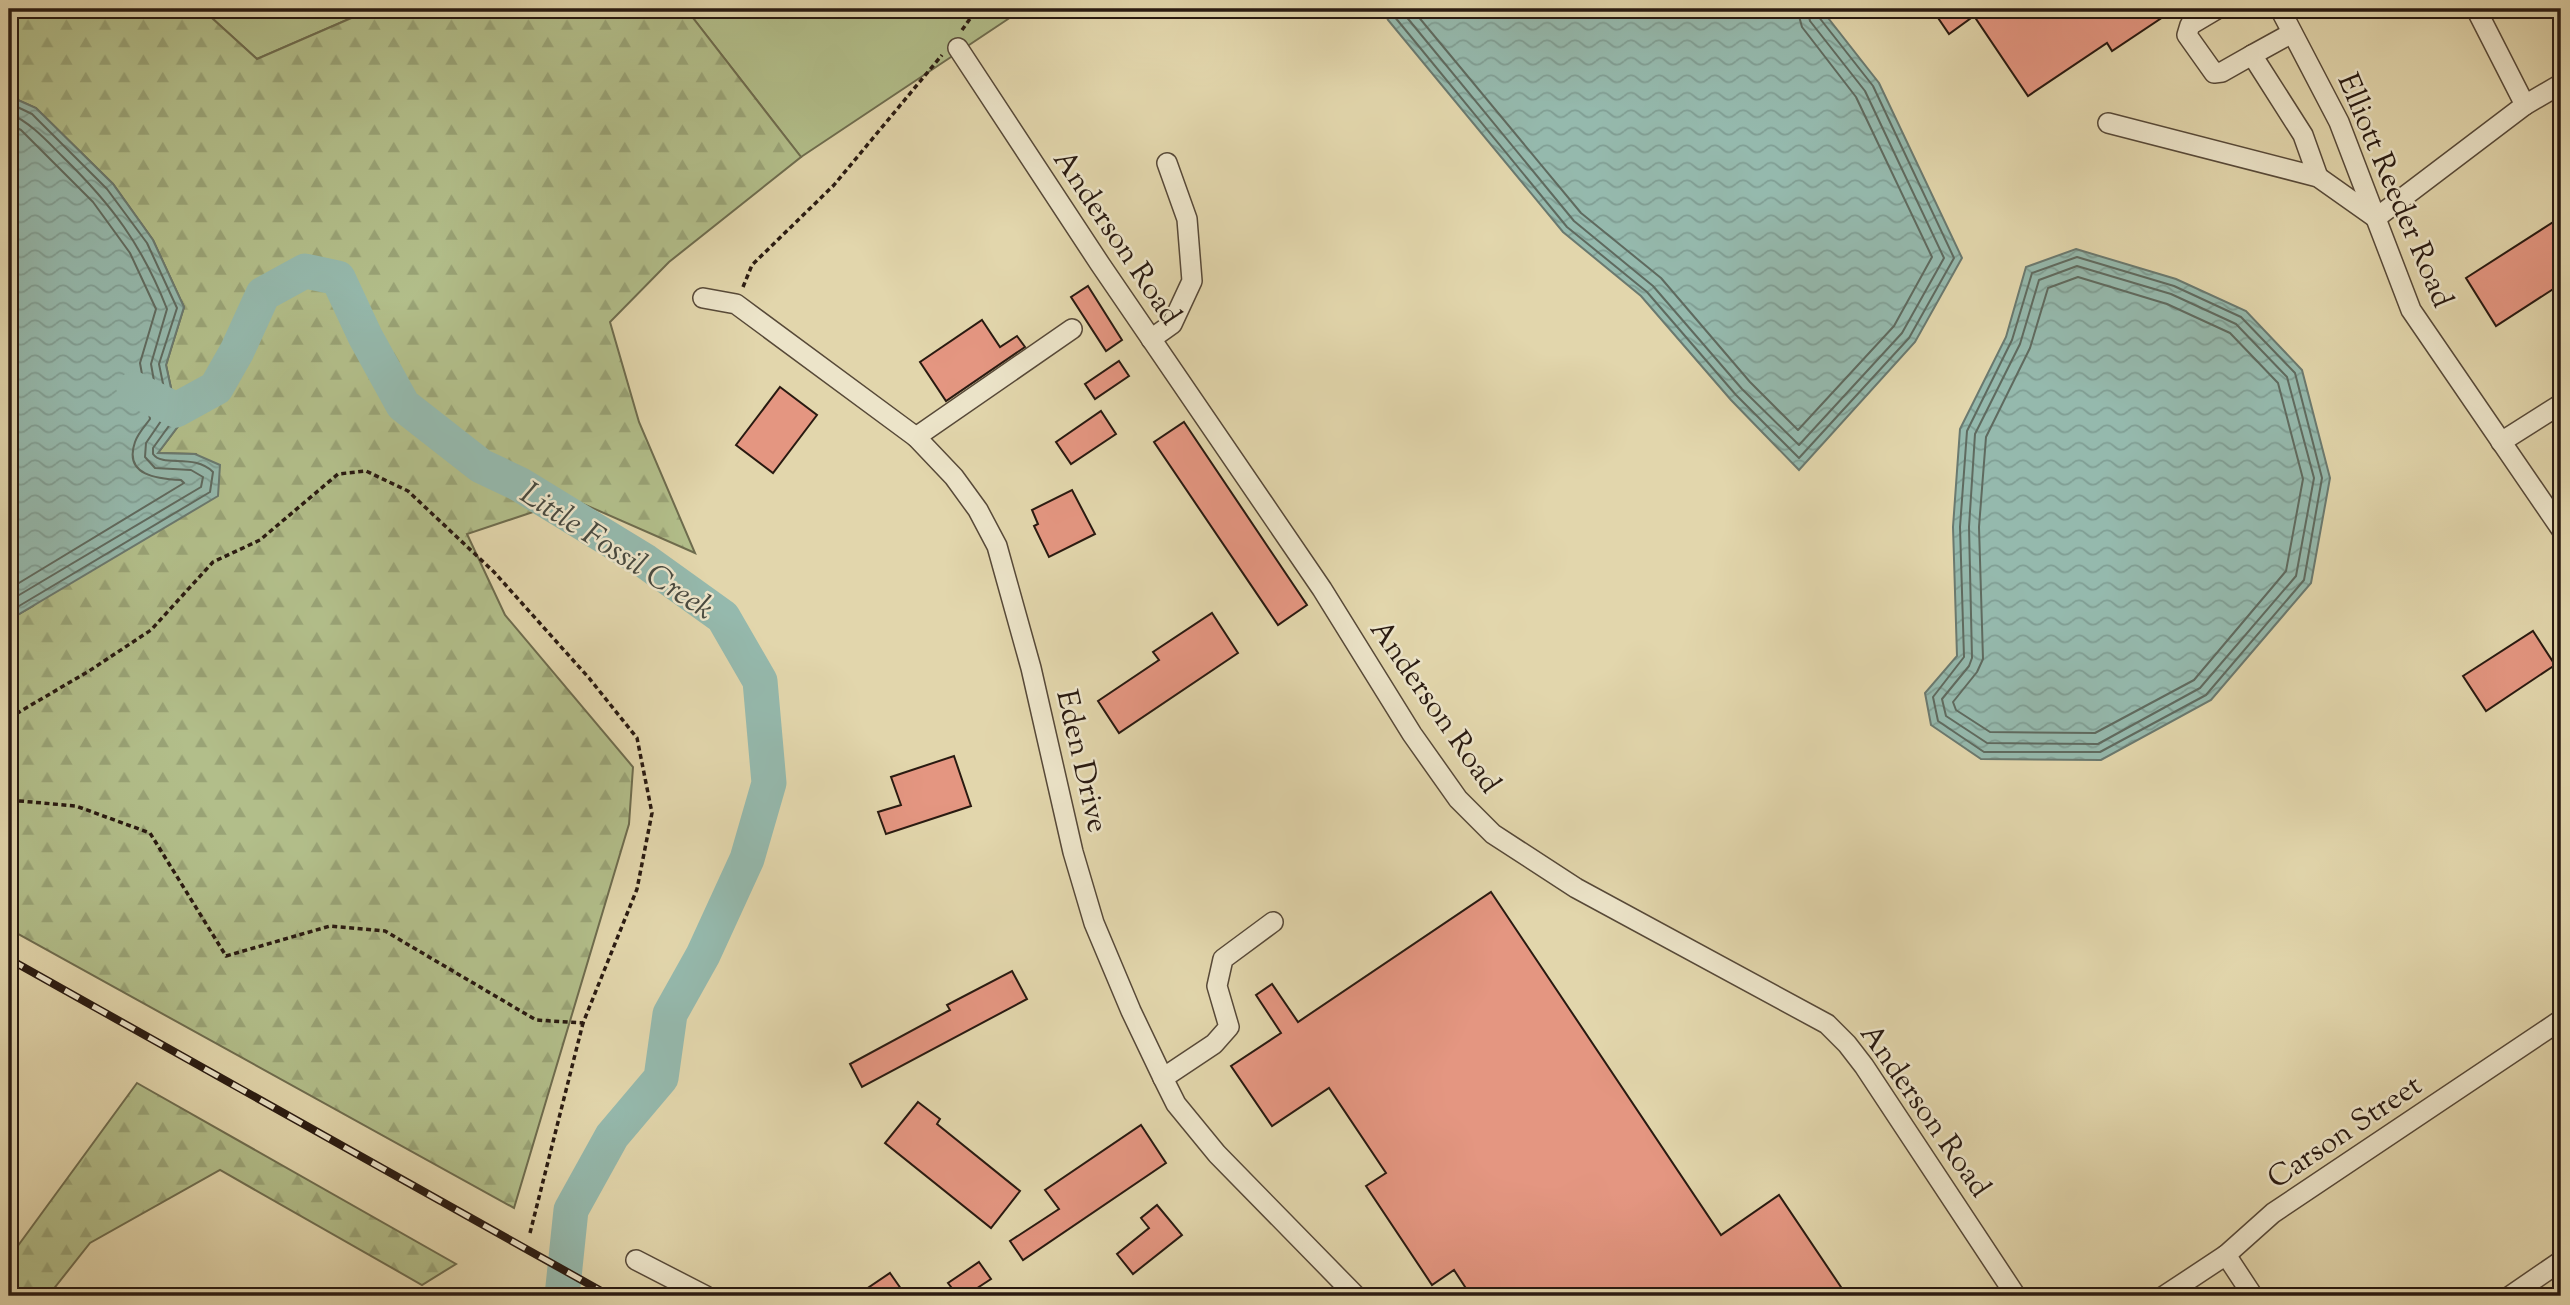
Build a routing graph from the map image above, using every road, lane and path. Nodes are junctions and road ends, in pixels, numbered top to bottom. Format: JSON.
{"nodes":[{"id":1,"x":978,"y":9,"type":"edge"},
{"id":2,"x":2217,"y":9,"type":"edge"},
{"id":3,"x":2280,"y":9,"type":"edge"},
{"id":4,"x":2476,"y":9,"type":"edge"},
{"id":5,"x":2292,"y":33,"type":"junction"},
{"id":6,"x":955,"y":43,"type":"junction"},
{"id":7,"x":2252,"y":55,"type":"junction"},
{"id":8,"x":2561,"y":84,"type":"edge"},
{"id":9,"x":2525,"y":104,"type":"junction"},
{"id":10,"x":2108,"y":123,"type":"dead end"},
{"id":11,"x":1167,"y":163,"type":"dead end"},
{"id":12,"x":2318,"y":177,"type":"junction"},
{"id":13,"x":2376,"y":218,"type":"junction"},
{"id":14,"x":704,"y":298,"type":"dead end"},
{"id":15,"x":736,"y":304,"type":"junction"},
{"id":16,"x":1072,"y":329,"type":"dead end"},
{"id":17,"x":1151,"y":339,"type":"junction"},
{"id":18,"x":2561,"y":404,"type":"edge"},
{"id":19,"x":916,"y":437,"type":"junction"},
{"id":20,"x":2501,"y":442,"type":"junction"},
{"id":21,"x":2561,"y":529,"type":"edge"},
{"id":22,"x":9,"y":718,"type":"edge"},
{"id":23,"x":9,"y":800,"type":"edge"},
{"id":24,"x":1273,"y":922,"type":"dead end"},
{"id":25,"x":2561,"y":1020,"type":"edge"},
{"id":26,"x":583,"y":1023,"type":"junction"},
{"id":27,"x":1163,"y":1078,"type":"junction"},
{"id":28,"x":530,"y":1233,"type":"dead end"},
{"id":29,"x":2226,"y":1255,"type":"junction"},
{"id":30,"x":636,"y":1260,"type":"dead end"},
{"id":31,"x":2561,"y":1261,"type":"edge"},
{"id":32,"x":706,"y":1296,"type":"edge"},
{"id":33,"x":1356,"y":1296,"type":"edge"},
{"id":34,"x":2016,"y":1296,"type":"edge"},
{"id":35,"x":2164,"y":1296,"type":"edge"},
{"id":36,"x":2253,"y":1296,"type":"edge"},
{"id":37,"x":2510,"y":1296,"type":"edge"}],
"edges":[{"from":1,"to":6,"type":"path"},
{"from":2,"to":7,"type":"street"},
{"from":3,"to":5,"type":"street","name":"Elliott Reeder Road"},
{"from":4,"to":9,"type":"street"},
{"from":5,"to":7,"type":"street"},
{"from":5,"to":13,"type":"street","name":"Elliott Reeder Road"},
{"from":6,"to":15,"type":"path"},
{"from":6,"to":17,"type":"street","name":"Anderson Road"},
{"from":7,"to":12,"type":"street"},
{"from":8,"to":9,"type":"street"},
{"from":9,"to":13,"type":"street"},
{"from":10,"to":12,"type":"street"},
{"from":11,"to":17,"type":"street"},
{"from":12,"to":13,"type":"street"},
{"from":13,"to":20,"type":"street","name":"Elliott Reeder Road"},
{"from":14,"to":15,"type":"street","name":"Eden Drive"},
{"from":15,"to":19,"type":"street","name":"Eden Drive"},
{"from":16,"to":19,"type":"street"},
{"from":17,"to":34,"type":"street","name":"Anderson Road"},
{"from":18,"to":20,"type":"street"},
{"from":19,"to":27,"type":"street","name":"Eden Drive"},
{"from":20,"to":21,"type":"street","name":"Elliott Reeder Road"},
{"from":22,"to":26,"type":"path"},
{"from":23,"to":26,"type":"path"},
{"from":24,"to":27,"type":"street"},
{"from":25,"to":29,"type":"street","name":"Carson Street"},
{"from":26,"to":28,"type":"path"},
{"from":27,"to":33,"type":"street","name":"Eden Drive"},
{"from":29,"to":35,"type":"street","name":"Carson Street"},
{"from":29,"to":36,"type":"street"},
{"from":30,"to":32,"type":"street"},
{"from":31,"to":37,"type":"street"}]}
